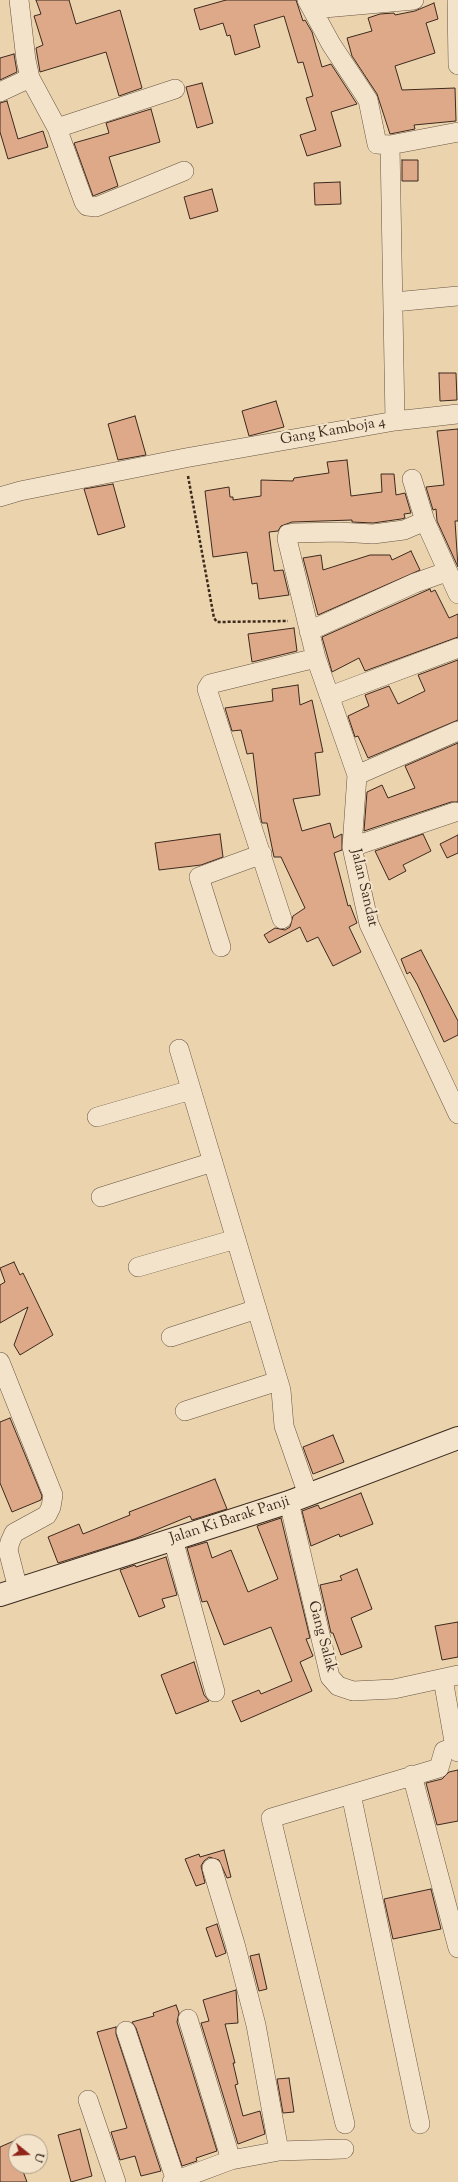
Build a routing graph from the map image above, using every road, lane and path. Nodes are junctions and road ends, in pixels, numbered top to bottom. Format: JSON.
{"nodes":[{"id":1,"x":19,"y":0,"type":"edge"},
{"id":2,"x":414,"y":0,"type":"edge"},
{"id":3,"x":457,"y":0,"type":"edge"},
{"id":4,"x":310,"y":5,"type":"edge"},
{"id":5,"x":458,"y":65,"type":"edge"},
{"id":6,"x":30,"y":78,"type":"junction"},
{"id":7,"x":175,"y":89,"type":"dead end"},
{"id":8,"x":0,"y":92,"type":"edge"},
{"id":9,"x":57,"y":128,"type":"junction"},
{"id":10,"x":458,"y":132,"type":"edge"},
{"id":11,"x":390,"y":145,"type":"junction"},
{"id":12,"x":184,"y":171,"type":"dead end"},
{"id":13,"x":458,"y":296,"type":"edge"},
{"id":14,"x":394,"y":302,"type":"junction"},
{"id":15,"x":458,"y":414,"type":"edge"},
{"id":16,"x":395,"y":421,"type":"junction"},
{"id":17,"x":185,"y":458,"type":"junction"},
{"id":18,"x":412,"y":479,"type":"dead end"},
{"id":19,"x":0,"y":497,"type":"edge"},
{"id":20,"x":425,"y":521,"type":"junction"},
{"id":21,"x":446,"y":572,"type":"junction"},
{"id":22,"x":458,"y":594,"type":"edge"},
{"id":23,"x":308,"y":626,"type":"junction"},
{"id":24,"x":458,"y":648,"type":"edge"},
{"id":25,"x":316,"y":658,"type":"junction"},
{"id":26,"x":330,"y":696,"type":"junction"},
{"id":27,"x":458,"y":731,"type":"edge"},
{"id":28,"x":357,"y":775,"type":"junction"},
{"id":29,"x":454,"y":812,"type":"dead end"},
{"id":30,"x":352,"y":847,"type":"junction"},
{"id":31,"x":262,"y":854,"type":"junction"},
{"id":32,"x":282,"y":919,"type":"dead end"},
{"id":33,"x":222,"y":947,"type":"dead end"},
{"id":34,"x":179,"y":1050,"type":"dead end"},
{"id":35,"x":191,"y":1090,"type":"junction"},
{"id":36,"x":458,"y":1114,"type":"edge"},
{"id":37,"x":97,"y":1117,"type":"dead end"},
{"id":38,"x":213,"y":1162,"type":"junction"},
{"id":39,"x":101,"y":1197,"type":"dead end"},
{"id":40,"x":236,"y":1239,"type":"junction"},
{"id":41,"x":138,"y":1267,"type":"dead end"},
{"id":42,"x":257,"y":1309,"type":"junction"},
{"id":43,"x":171,"y":1336,"type":"dead end"},
{"id":44,"x":0,"y":1362,"type":"edge"},
{"id":45,"x":278,"y":1381,"type":"junction"},
{"id":46,"x":185,"y":1411,"type":"dead end"},
{"id":47,"x":458,"y":1438,"type":"edge"},
{"id":48,"x":298,"y":1499,"type":"junction"},
{"id":49,"x":173,"y":1539,"type":"junction"},
{"id":50,"x":9,"y":1592,"type":"edge"},
{"id":51,"x":450,"y":1677,"type":"edge"},
{"id":52,"x":216,"y":1692,"type":"dead end"},
{"id":53,"x":456,"y":1749,"type":"edge"},
{"id":54,"x":412,"y":1775,"type":"junction"},
{"id":55,"x":351,"y":1794,"type":"junction"},
{"id":56,"x":212,"y":1868,"type":"dead end"},
{"id":57,"x":458,"y":1948,"type":"edge"},
{"id":58,"x":188,"y":2019,"type":"dead end"},
{"id":59,"x":126,"y":2031,"type":"dead end"},
{"id":60,"x":88,"y":2100,"type":"dead end"},
{"id":61,"x":345,"y":2124,"type":"dead end"},
{"id":62,"x":420,"y":2124,"type":"dead end"},
{"id":63,"x":344,"y":2148,"type":"dead end"},
{"id":64,"x":279,"y":2151,"type":"junction"},
{"id":65,"x":231,"y":2160,"type":"junction"},
{"id":66,"x":174,"y":2181,"type":"edge"},
{"id":67,"x":116,"y":2182,"type":"edge"}],
"edges":[{"from":1,"to":6,"type":"street"},
{"from":2,"to":4,"type":"street"},
{"from":3,"to":5,"type":"street"},
{"from":4,"to":11,"type":"street"},
{"from":6,"to":8,"type":"street"},
{"from":6,"to":9,"type":"street"},
{"from":7,"to":9,"type":"street"},
{"from":9,"to":12,"type":"street"},
{"from":10,"to":11,"type":"street"},
{"from":11,"to":14,"type":"street","name":"Gang Kamboja 4"},
{"from":13,"to":14,"type":"street"},
{"from":14,"to":16,"type":"street","name":"Gang Kamboja 4"},
{"from":15,"to":16,"type":"street"},
{"from":16,"to":17,"type":"street","name":"Gang Kamboja 4"},
{"from":17,"to":19,"type":"street","name":"Gang Kamboja 4"},
{"from":17,"to":23,"type":"path"},
{"from":18,"to":20,"type":"street"},
{"from":20,"to":21,"type":"street"},
{"from":20,"to":23,"type":"street","name":"Jalan Sandat"},
{"from":21,"to":22,"type":"street"},
{"from":21,"to":23,"type":"street"},
{"from":23,"to":25,"type":"street","name":"Jalan Sandat"},
{"from":24,"to":26,"type":"street"},
{"from":25,"to":26,"type":"street","name":"Jalan Sandat"},
{"from":25,"to":31,"type":"street"},
{"from":26,"to":28,"type":"street","name":"Jalan Sandat"},
{"from":27,"to":28,"type":"street"},
{"from":28,"to":30,"type":"street","name":"Jalan Sandat"},
{"from":29,"to":30,"type":"street"},
{"from":30,"to":36,"type":"street","name":"Jalan Sandat"},
{"from":31,"to":32,"type":"street"},
{"from":31,"to":33,"type":"street"},
{"from":34,"to":35,"type":"street","name":"Gang Salak"},
{"from":35,"to":37,"type":"street"},
{"from":35,"to":38,"type":"street","name":"Gang Salak"},
{"from":38,"to":39,"type":"street"},
{"from":38,"to":40,"type":"street","name":"Gang Salak"},
{"from":40,"to":41,"type":"street"},
{"from":40,"to":42,"type":"street","name":"Gang Salak"},
{"from":42,"to":43,"type":"street"},
{"from":42,"to":45,"type":"street","name":"Gang Salak"},
{"from":44,"to":50,"type":"street"},
{"from":45,"to":46,"type":"street"},
{"from":45,"to":48,"type":"street","name":"Gang Salak"},
{"from":47,"to":48,"type":"street","name":"Jalan Ki Barak Panji"},
{"from":48,"to":49,"type":"street","name":"Jalan Ki Barak Panji"},
{"from":48,"to":51,"type":"street","name":"Gang Salak"},
{"from":49,"to":50,"type":"street","name":"Jalan Ki Barak Panji"},
{"from":49,"to":52,"type":"street"},
{"from":51,"to":53,"type":"street","name":"Gang Salak"},
{"from":53,"to":54,"type":"street"},
{"from":54,"to":55,"type":"street"},
{"from":54,"to":57,"type":"street"},
{"from":55,"to":61,"type":"street"},
{"from":55,"to":62,"type":"street"},
{"from":56,"to":64,"type":"street"},
{"from":58,"to":65,"type":"street"},
{"from":59,"to":66,"type":"street"},
{"from":60,"to":67,"type":"street"},
{"from":63,"to":64,"type":"street"},
{"from":64,"to":65,"type":"street"},
{"from":65,"to":66,"type":"street"}]}
